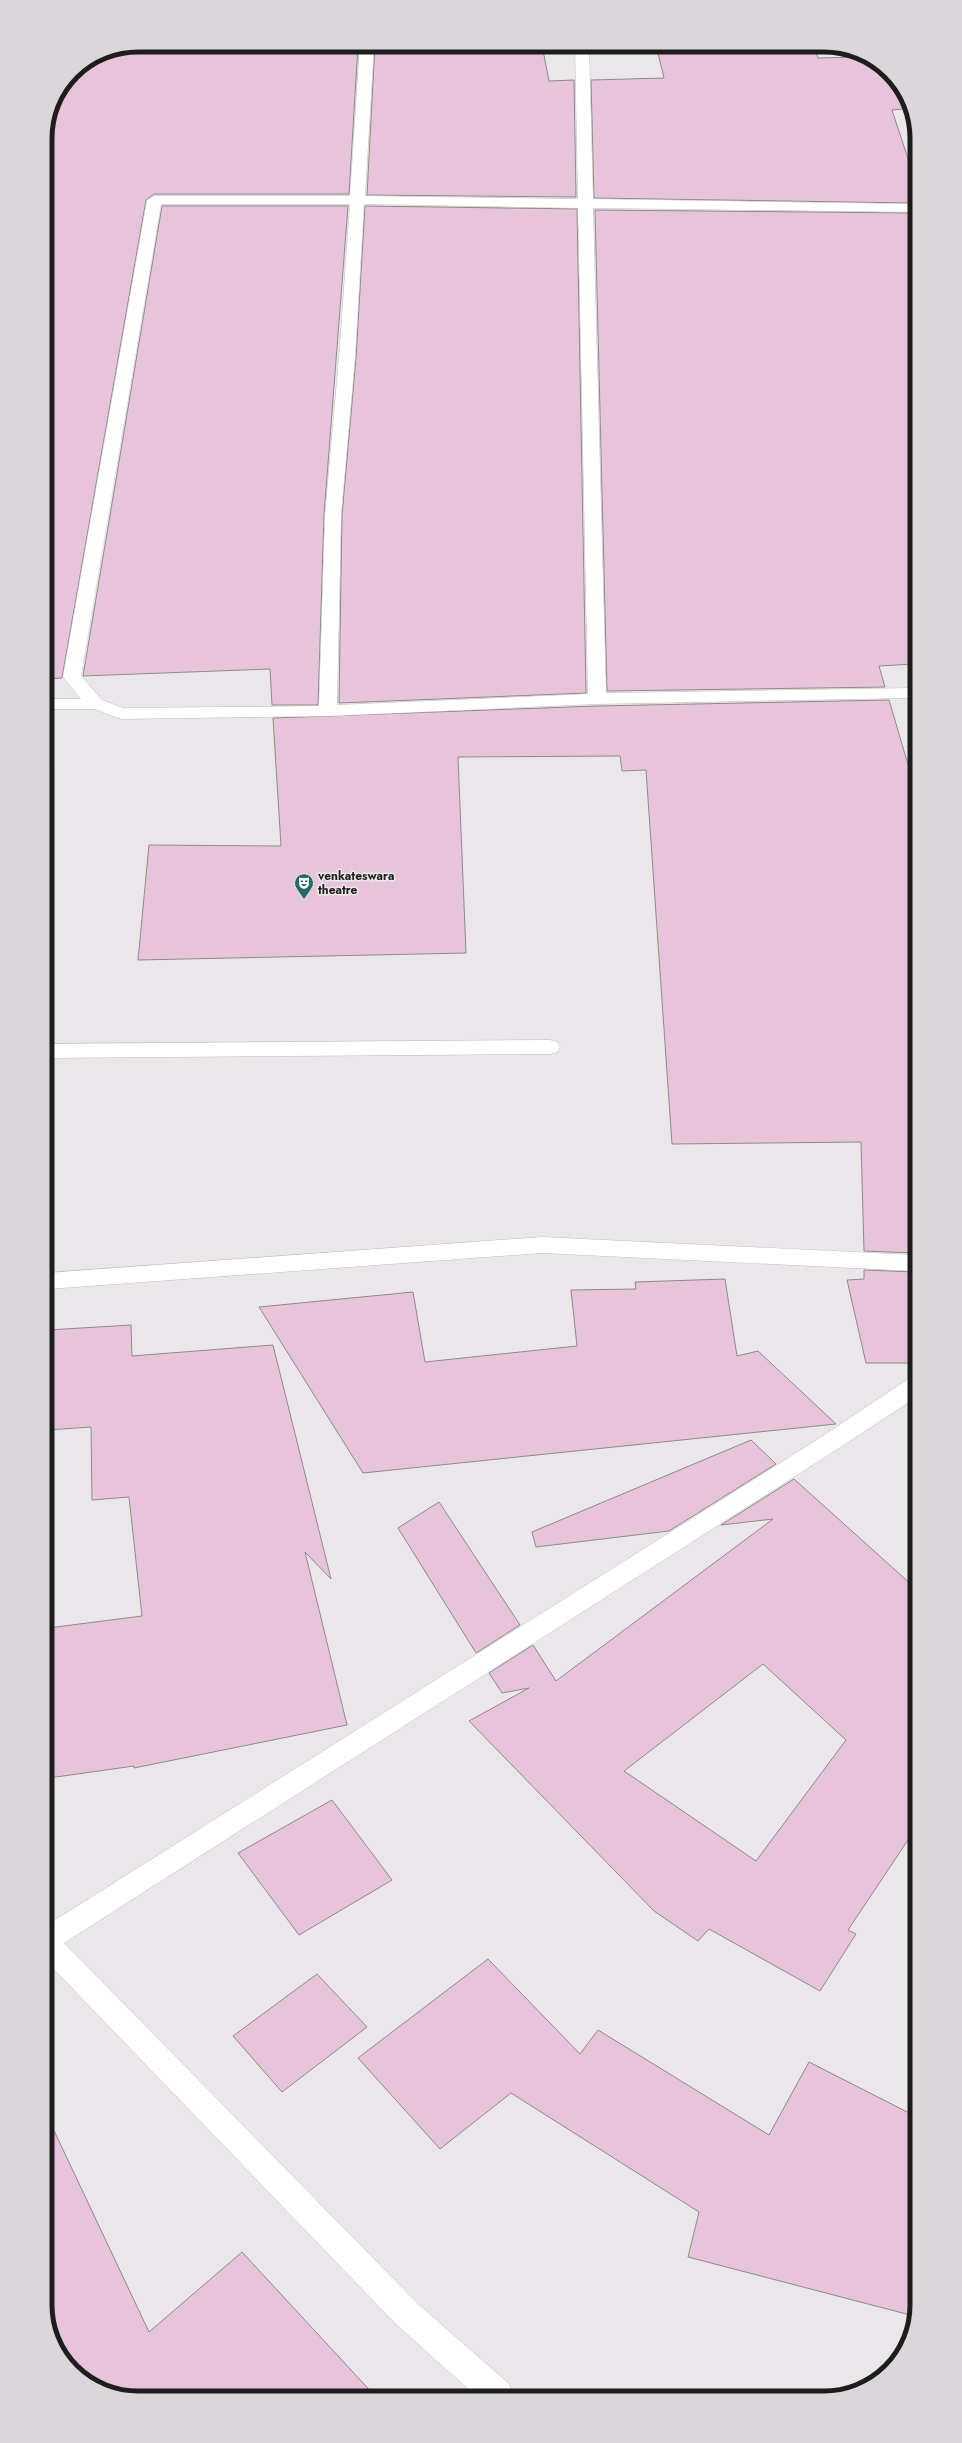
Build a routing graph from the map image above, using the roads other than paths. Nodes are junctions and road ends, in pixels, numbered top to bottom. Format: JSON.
{"nodes":[{"id":1,"x":367,"y":52,"type":"edge"},
{"id":2,"x":582,"y":52,"type":"edge"},
{"id":3,"x":357,"y":200,"type":"junction"},
{"id":4,"x":586,"y":203,"type":"junction"},
{"id":5,"x":910,"y":208,"type":"edge"},
{"id":6,"x":910,"y":693,"type":"edge"},
{"id":7,"x":597,"y":699,"type":"junction"},
{"id":8,"x":52,"y":704,"type":"edge"},
{"id":9,"x":96,"y":704,"type":"junction"},
{"id":10,"x":328,"y":711,"type":"junction"},
{"id":11,"x":550,"y":1047,"type":"dead end"},
{"id":12,"x":52,"y":1051,"type":"edge"},
{"id":13,"x":910,"y":1263,"type":"edge"},
{"id":14,"x":52,"y":1281,"type":"edge"},
{"id":15,"x":910,"y":1389,"type":"edge"},
{"id":16,"x":52,"y":1936,"type":"edge"},
{"id":17,"x":52,"y":1949,"type":"edge"},
{"id":18,"x":494,"y":2391,"type":"edge"}],
"edges":[{"from":1,"to":3,"type":"street"},
{"from":2,"to":4,"type":"street"},
{"from":3,"to":4,"type":"street"},
{"from":3,"to":9,"type":"street"},
{"from":3,"to":10,"type":"street"},
{"from":4,"to":5,"type":"street"},
{"from":4,"to":7,"type":"street"},
{"from":6,"to":7,"type":"street"},
{"from":7,"to":10,"type":"street"},
{"from":8,"to":9,"type":"street"},
{"from":9,"to":10,"type":"street"},
{"from":11,"to":12,"type":"street"},
{"from":13,"to":14,"type":"street"},
{"from":15,"to":16,"type":"street"},
{"from":17,"to":18,"type":"street"}]}
